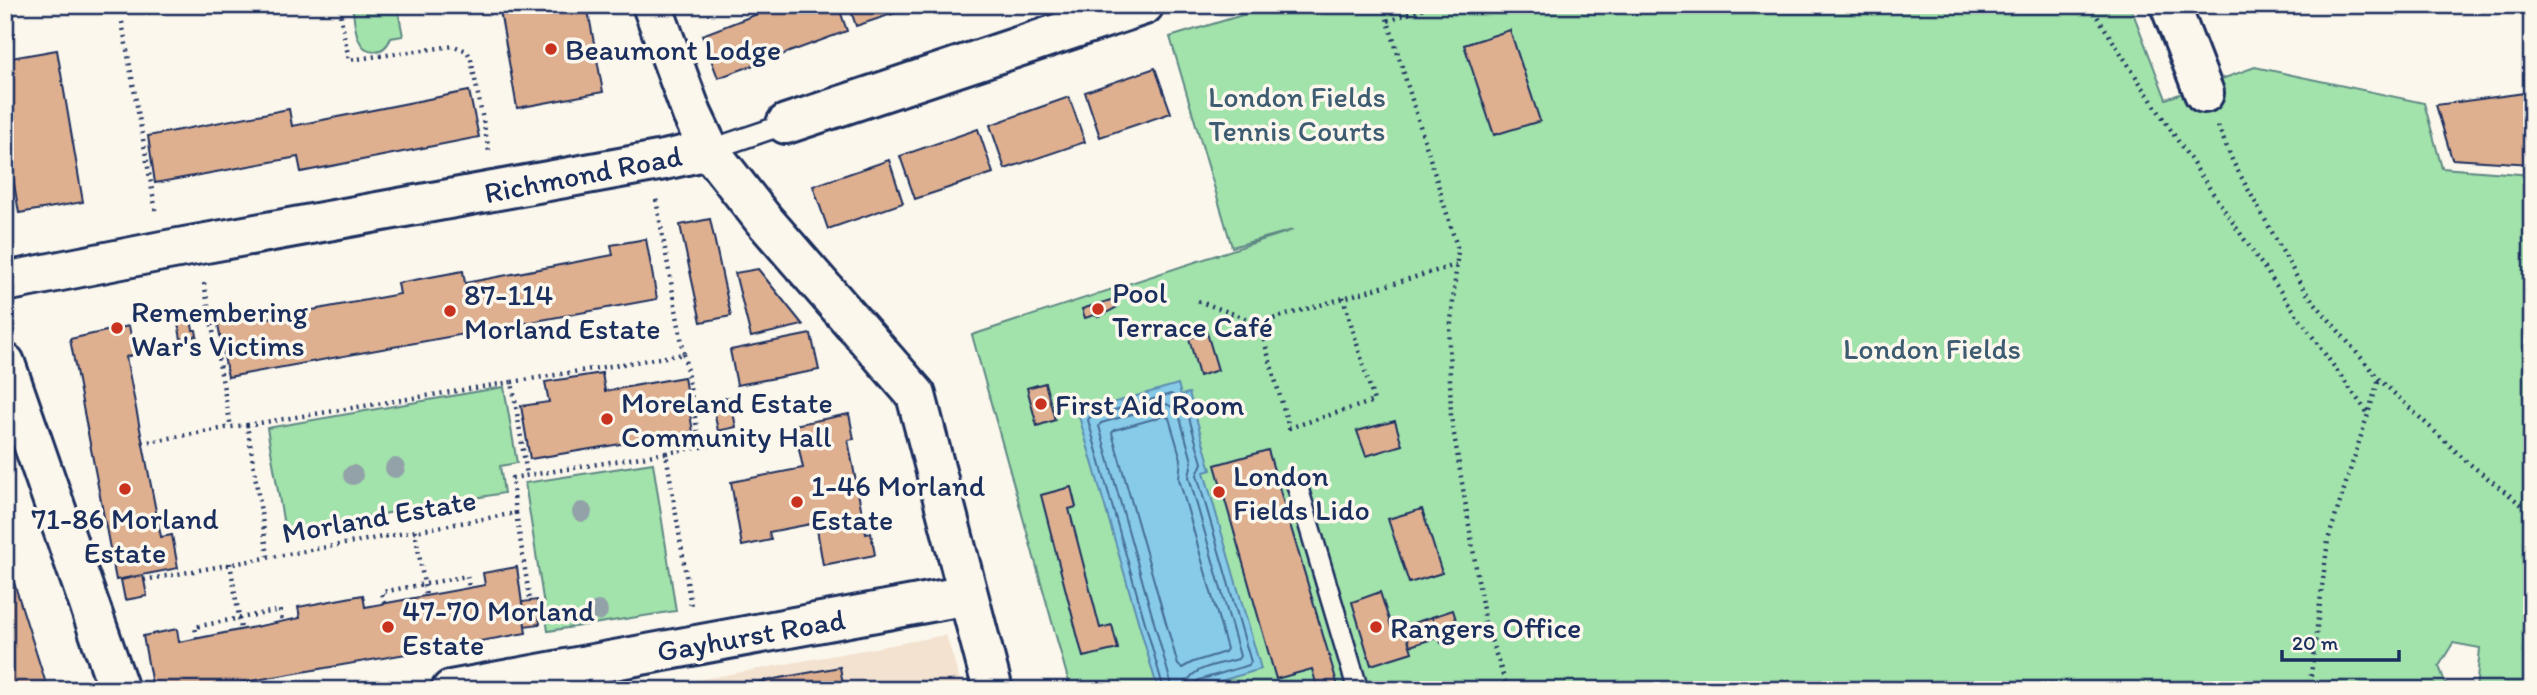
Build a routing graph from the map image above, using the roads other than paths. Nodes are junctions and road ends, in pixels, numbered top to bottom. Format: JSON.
{"nodes":[{"id":1,"x":652,"y":5,"type":"edge"},
{"id":2,"x":1144,"y":5,"type":"edge"},
{"id":3,"x":2170,"y":5,"type":"edge"},
{"id":4,"x":2204,"y":93,"type":"road end"},
{"id":5,"x":786,"y":124,"type":"joint"},
{"id":6,"x":709,"y":150,"type":"junction"},
{"id":7,"x":5,"y":282,"type":"edge"},
{"id":8,"x":5,"y":363,"type":"edge"},
{"id":9,"x":1297,"y":485,"type":"dead end"},
{"id":10,"x":968,"y":595,"type":"junction"},
{"id":11,"x":564,"y":680,"type":"edge"},
{"id":12,"x":119,"y":690,"type":"edge"},
{"id":13,"x":451,"y":690,"type":"edge"},
{"id":14,"x":993,"y":690,"type":"edge"},
{"id":15,"x":1358,"y":690,"type":"edge"}],
"edges":[{"from":1,"to":6,"type":"street"},
{"from":2,"to":5,"type":"street","name":"Richmond Road"},
{"from":3,"to":4,"type":"street"},
{"from":5,"to":6,"type":"lane","name":"Richmond Road"},
{"from":6,"to":7,"type":"street","name":"Richmond Road"},
{"from":6,"to":10,"type":"street"},
{"from":8,"to":12,"type":"street"},
{"from":9,"to":15,"type":"lane"},
{"from":10,"to":11,"type":"street","name":"Gayhurst Road"},
{"from":10,"to":14,"type":"street"},
{"from":11,"to":13,"type":"street","name":"Gayhurst Road"}]}
